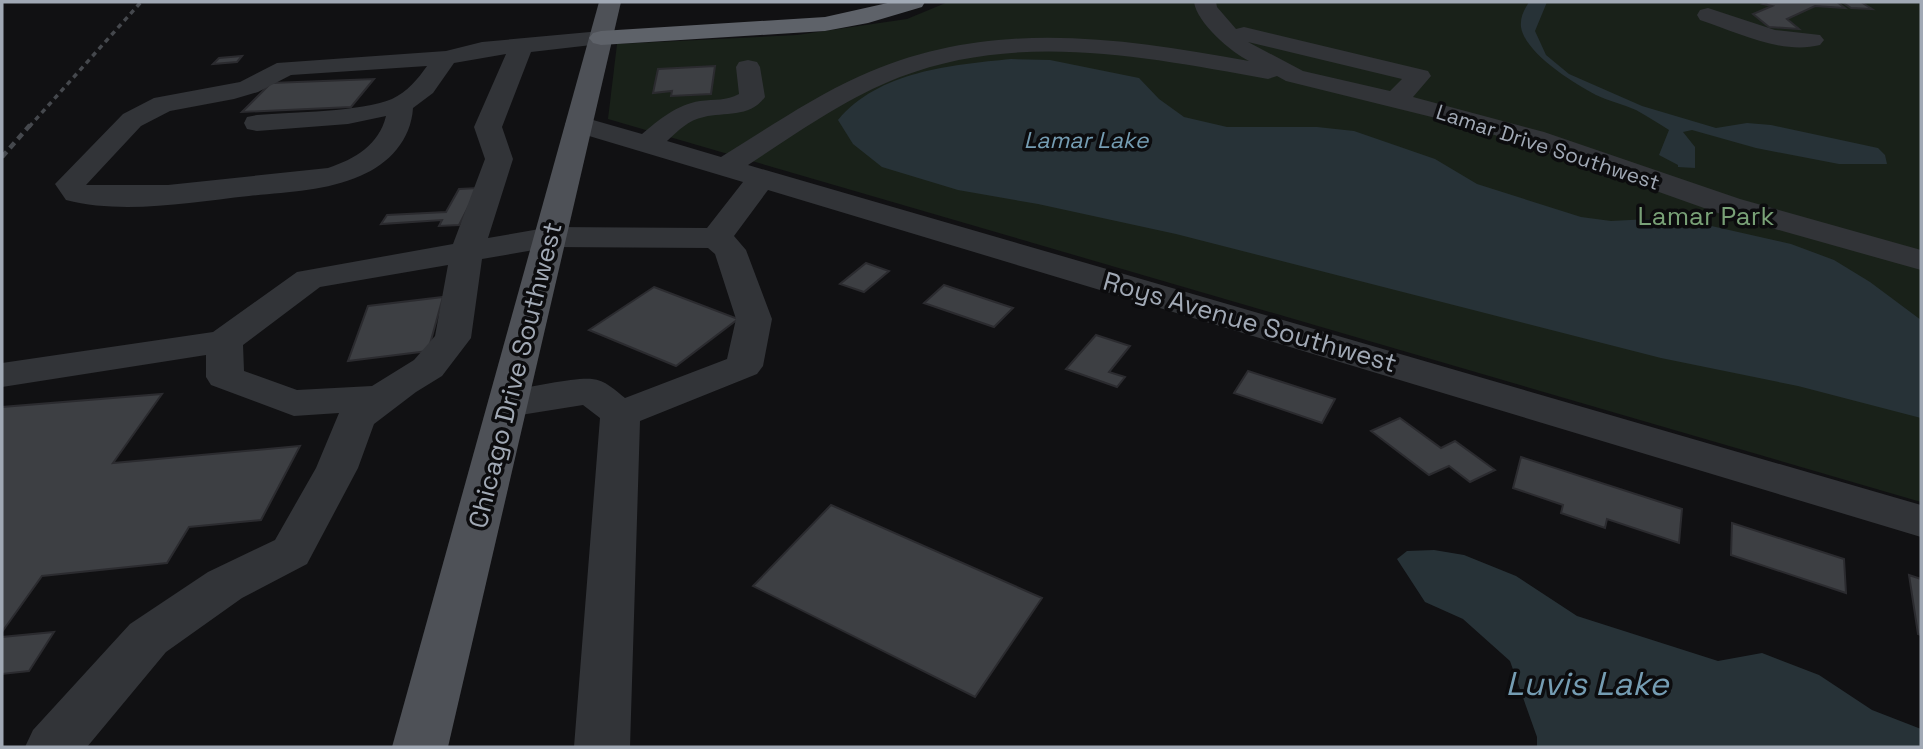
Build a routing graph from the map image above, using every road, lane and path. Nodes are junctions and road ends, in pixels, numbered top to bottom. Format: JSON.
{"nodes":[{"id":1,"x":914,"y":2,"type":"edge"},
{"id":2,"x":1734,"y":12,"type":"edge"},
{"id":3,"x":1192,"y":17,"type":"edge"},
{"id":4,"x":605,"y":20,"type":"edge"},
{"id":5,"x":1763,"y":24,"type":"dead end"},
{"id":6,"x":1225,"y":29,"type":"junction"},
{"id":7,"x":1812,"y":40,"type":"dead end"},
{"id":8,"x":1099,"y":45,"type":"junction"},
{"id":9,"x":521,"y":46,"type":"junction"},
{"id":10,"x":446,"y":58,"type":"junction"},
{"id":11,"x":748,"y":67,"type":"dead end"},
{"id":12,"x":1295,"y":76,"type":"junction"},
{"id":13,"x":1395,"y":101,"type":"junction"},
{"id":14,"x":400,"y":105,"type":"junction"},
{"id":15,"x":257,"y":123,"type":"dead end"},
{"id":16,"x":579,"y":124,"type":"junction"},
{"id":17,"x":646,"y":144,"type":"junction"},
{"id":18,"x":725,"y":167,"type":"junction"},
{"id":19,"x":761,"y":178,"type":"junction"},
{"id":20,"x":551,"y":237,"type":"junction"},
{"id":21,"x":716,"y":238,"type":"junction"},
{"id":22,"x":467,"y":251,"type":"junction"},
{"id":23,"x":1917,"y":259,"type":"edge"},
{"id":24,"x":224,"y":341,"type":"junction"},
{"id":25,"x":2,"y":375,"type":"edge"},
{"id":26,"x":383,"y":398,"type":"junction"},
{"id":27,"x":508,"y":404,"type":"junction"},
{"id":28,"x":620,"y":414,"type":"junction"},
{"id":29,"x":1921,"y":521,"type":"edge"},
{"id":30,"x":53,"y":747,"type":"edge"},
{"id":31,"x":420,"y":747,"type":"edge"},
{"id":32,"x":601,"y":747,"type":"edge"}],
"edges":[{"from":1,"to":4,"type":"highway"},
{"from":2,"to":5,"type":"street"},
{"from":2,"to":7,"type":"street"},
{"from":3,"to":6,"type":"street","name":"Lamar Drive Southwest"},
{"from":3,"to":8,"type":"street"},
{"from":4,"to":9,"type":"street"},
{"from":4,"to":16,"type":"main road","name":"Chicago Drive Southwest"},
{"from":6,"to":12,"type":"street","name":"Lamar Drive Southwest"},
{"from":6,"to":13,"type":"street"},
{"from":8,"to":12,"type":"street","name":"Lamar Drive Southwest"},
{"from":8,"to":18,"type":"street","name":"Lamar Drive Southwest"},
{"from":9,"to":10,"type":"street"},
{"from":9,"to":22,"type":"street"},
{"from":10,"to":14,"type":"street"},
{"from":10,"to":14,"type":"street"},
{"from":11,"to":17,"type":"street"},
{"from":12,"to":13,"type":"street","name":"Lamar Drive Southwest"},
{"from":13,"to":23,"type":"street","name":"Lamar Drive Southwest"},
{"from":14,"to":15,"type":"street"},
{"from":16,"to":17,"type":"street","name":"Roys Avenue Southwest"},
{"from":16,"to":20,"type":"main road","name":"Chicago Drive Southwest"},
{"from":17,"to":18,"type":"street","name":"Roys Avenue Southwest"},
{"from":18,"to":19,"type":"street","name":"Roys Avenue Southwest"},
{"from":19,"to":21,"type":"street"},
{"from":19,"to":29,"type":"street","name":"Roys Avenue Southwest"},
{"from":20,"to":21,"type":"street"},
{"from":20,"to":22,"type":"street"},
{"from":20,"to":27,"type":"main road","name":"Chicago Drive Southwest"},
{"from":21,"to":28,"type":"street"},
{"from":22,"to":24,"type":"street"},
{"from":22,"to":26,"type":"street"},
{"from":24,"to":25,"type":"street"},
{"from":24,"to":26,"type":"street"},
{"from":26,"to":30,"type":"street"},
{"from":27,"to":28,"type":"street"},
{"from":27,"to":31,"type":"main road","name":"Chicago Drive Southwest"},
{"from":28,"to":32,"type":"street"}]}
